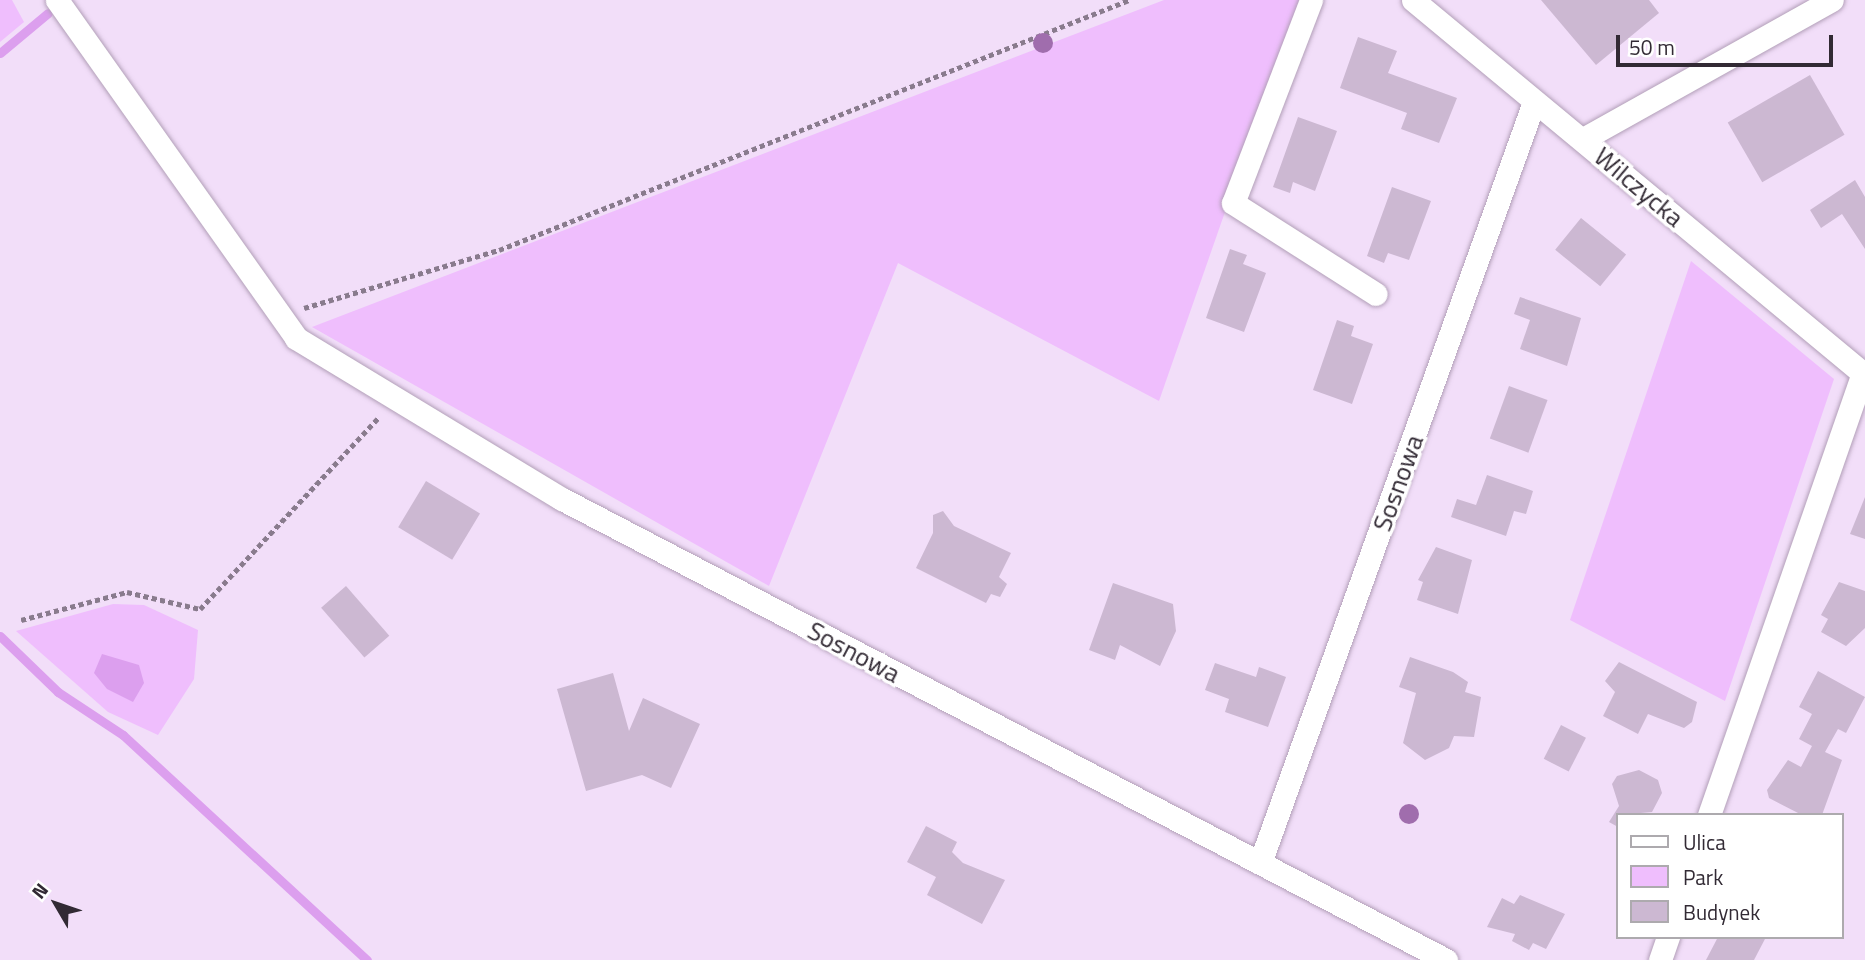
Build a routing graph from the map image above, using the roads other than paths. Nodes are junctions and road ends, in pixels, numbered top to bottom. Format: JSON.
{"nodes":[{"id":1,"x":57,"y":0,"type":"edge"},
{"id":2,"x":1311,"y":0,"type":"edge"},
{"id":3,"x":1413,"y":0,"type":"edge"},
{"id":4,"x":1832,"y":0,"type":"edge"},
{"id":5,"x":1534,"y":102,"type":"junction"},
{"id":6,"x":1583,"y":139,"type":"junction"},
{"id":7,"x":1376,"y":294,"type":"dead end"},
{"id":8,"x":1864,"y":374,"type":"edge"},
{"id":9,"x":1710,"y":813,"type":"edge"},
{"id":10,"x":1260,"y":863,"type":"junction"},
{"id":11,"x":1667,"y":939,"type":"edge"},
{"id":12,"x":1446,"y":960,"type":"edge"},
{"id":13,"x":1660,"y":960,"type":"edge"}],
"edges":[{"from":1,"to":10,"type":"street","name":"Sosnowa"},
{"from":2,"to":7,"type":"street"},
{"from":3,"to":5,"type":"street","name":"Wilczycka"},
{"from":4,"to":6,"type":"street"},
{"from":5,"to":6,"type":"street","name":"Wilczycka"},
{"from":5,"to":10,"type":"street","name":"Sosnowa"},
{"from":6,"to":8,"type":"street","name":"Wilczycka"},
{"from":8,"to":9,"type":"street"},
{"from":10,"to":12,"type":"street","name":"Sosnowa"},
{"from":11,"to":13,"type":"street"}]}
